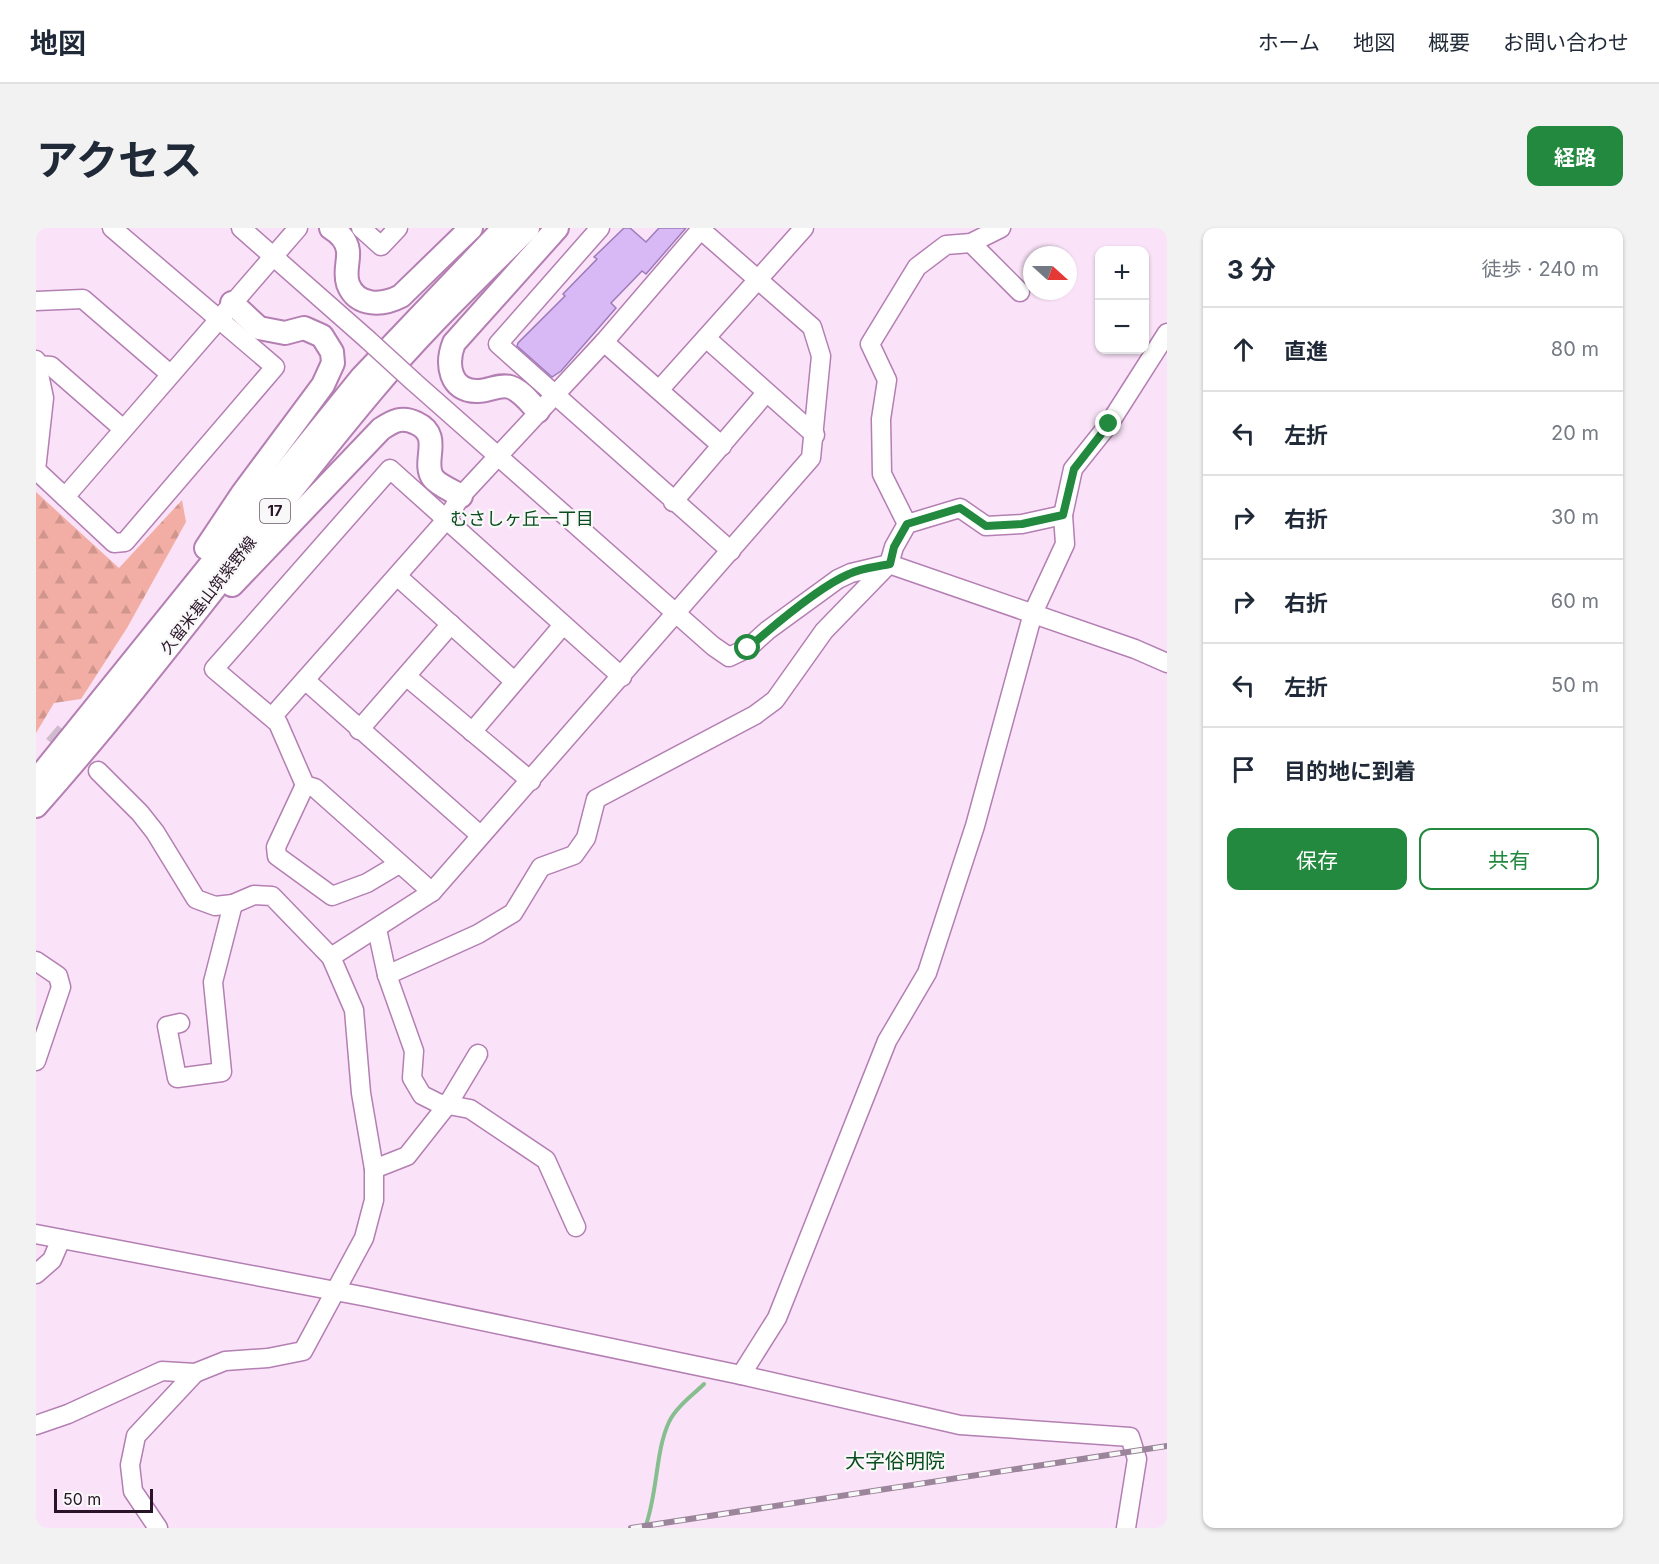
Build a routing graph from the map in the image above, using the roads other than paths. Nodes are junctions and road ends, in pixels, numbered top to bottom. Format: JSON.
{"nodes":[{"id":1,"x":112,"y":228,"type":"edge"},
{"id":2,"x":241,"y":228,"type":"edge"},
{"id":3,"x":298,"y":228,"type":"edge"},
{"id":4,"x":331,"y":228,"type":"edge"},
{"id":5,"x":361,"y":228,"type":"edge"},
{"id":6,"x":398,"y":228,"type":"edge"},
{"id":7,"x":471,"y":228,"type":"edge"},
{"id":8,"x":504,"y":228,"type":"edge"},
{"id":9,"x":528,"y":228,"type":"edge"},
{"id":10,"x":557,"y":228,"type":"edge"},
{"id":11,"x":600,"y":228,"type":"edge"},
{"id":12,"x":701,"y":228,"type":"edge"},
{"id":13,"x":804,"y":228,"type":"edge"},
{"id":14,"x":1001,"y":228,"type":"edge"},
{"id":15,"x":971,"y":243,"type":"junction"},
{"id":16,"x":273,"y":256,"type":"junction"},
{"id":17,"x":759,"y":280,"type":"junction"},
{"id":18,"x":1020,"y":292,"type":"dead end"},
{"id":19,"x":36,"y":301,"type":"edge"},
{"id":20,"x":225,"y":311,"type":"junction"},
{"id":21,"x":1167,"y":333,"type":"edge"},
{"id":22,"x":706,"y":338,"type":"junction"},
{"id":23,"x":604,"y":342,"type":"junction"},
{"id":24,"x":37,"y":363,"type":"edge"},
{"id":25,"x":170,"y":374,"type":"junction"},
{"id":26,"x":660,"y":389,"type":"junction"},
{"id":27,"x":766,"y":393,"type":"junction"},
{"id":28,"x":555,"y":395,"type":"junction"},
{"id":29,"x":538,"y":411,"type":"junction"},
{"id":30,"x":122,"y":428,"type":"junction"},
{"id":31,"x":815,"y":435,"type":"junction"},
{"id":32,"x":722,"y":446,"type":"junction"},
{"id":33,"x":496,"y":456,"type":"junction"},
{"id":34,"x":461,"y":496,"type":"junction"},
{"id":35,"x":65,"y":497,"type":"junction"},
{"id":36,"x":673,"y":502,"type":"junction"},
{"id":37,"x":1063,"y":515,"type":"junction"},
{"id":38,"x":446,"y":520,"type":"junction"},
{"id":39,"x":907,"y":524,"type":"junction"},
{"id":40,"x":731,"y":551,"type":"junction"},
{"id":41,"x":890,"y":564,"type":"junction"},
{"id":42,"x":397,"y":576,"type":"junction"},
{"id":43,"x":1033,"y":613,"type":"junction"},
{"id":44,"x":676,"y":614,"type":"junction"},
{"id":45,"x":451,"y":624,"type":"junction"},
{"id":46,"x":563,"y":625,"type":"junction"},
{"id":47,"x":166,"y":634,"type":"junction"},
{"id":48,"x":1167,"y":663,"type":"edge"},
{"id":49,"x":406,"y":676,"type":"junction"},
{"id":50,"x":622,"y":676,"type":"junction"},
{"id":51,"x":305,"y":680,"type":"junction"},
{"id":52,"x":514,"y":681,"type":"junction"},
{"id":53,"x":272,"y":717,"type":"junction"},
{"id":54,"x":359,"y":730,"type":"junction"},
{"id":55,"x":472,"y":732,"type":"junction"},
{"id":56,"x":98,"y":771,"type":"tunnel mouth"},
{"id":57,"x":531,"y":781,"type":"junction"},
{"id":58,"x":36,"y":782,"type":"edge"},
{"id":59,"x":305,"y":785,"type":"junction"},
{"id":60,"x":36,"y":806,"type":"edge"},
{"id":61,"x":480,"y":835,"type":"junction"},
{"id":62,"x":399,"y":864,"type":"junction"},
{"id":63,"x":432,"y":892,"type":"junction"},
{"id":64,"x":233,"y":904,"type":"junction"},
{"id":65,"x":377,"y":929,"type":"junction"},
{"id":66,"x":331,"y":957,"type":"junction"},
{"id":67,"x":36,"y":961,"type":"edge"},
{"id":68,"x":387,"y":975,"type":"junction"},
{"id":69,"x":180,"y":1023,"type":"dead end"},
{"id":70,"x":478,"y":1054,"type":"dead end"},
{"id":71,"x":36,"y":1061,"type":"edge"},
{"id":72,"x":448,"y":1104,"type":"junction"},
{"id":73,"x":374,"y":1169,"type":"junction"},
{"id":74,"x":576,"y":1227,"type":"dead end"},
{"id":75,"x":36,"y":1234,"type":"edge"},
{"id":76,"x":61,"y":1239,"type":"junction"},
{"id":77,"x":36,"y":1274,"type":"edge"},
{"id":78,"x":336,"y":1291,"type":"junction"},
{"id":79,"x":195,"y":1373,"type":"junction"},
{"id":80,"x":741,"y":1375,"type":"junction"},
{"id":81,"x":36,"y":1425,"type":"edge"},
{"id":82,"x":158,"y":1528,"type":"edge"},
{"id":83,"x":1126,"y":1528,"type":"edge"}],
"edges":[{"from":1,"to":20,"type":"street"},
{"from":2,"to":16,"type":"street"},
{"from":3,"to":16,"type":"street"},
{"from":4,"to":7,"type":"main road"},
{"from":5,"to":6,"type":"street"},
{"from":8,"to":47,"type":"main road","name":"久留米基山筑紫野線","number":"17"},
{"from":9,"to":47,"type":"main road","name":"久留米基山筑紫野線","number":"17"},
{"from":10,"to":29,"type":"main road"},
{"from":11,"to":28,"type":"street"},
{"from":12,"to":17,"type":"street"},
{"from":12,"to":23,"type":"street"},
{"from":13,"to":17,"type":"street"},
{"from":14,"to":15,"type":"street"},
{"from":15,"to":18,"type":"street"},
{"from":15,"to":39,"type":"street"},
{"from":16,"to":20,"type":"street"},
{"from":16,"to":33,"type":"street","bridge":true},
{"from":17,"to":22,"type":"street"},
{"from":17,"to":31,"type":"street"},
{"from":19,"to":25,"type":"street"},
{"from":20,"to":25,"type":"street"},
{"from":20,"to":35,"type":"street"},
{"from":20,"to":47,"type":"main road"},
{"from":21,"to":37,"type":"street"},
{"from":22,"to":26,"type":"street"},
{"from":22,"to":27,"type":"street"},
{"from":23,"to":26,"type":"street"},
{"from":23,"to":28,"type":"street"},
{"from":24,"to":30,"type":"street"},
{"from":24,"to":35,"type":"street"},
{"from":25,"to":30,"type":"street"},
{"from":26,"to":32,"type":"street"},
{"from":27,"to":31,"type":"street"},
{"from":27,"to":32,"type":"street"},
{"from":28,"to":29,"type":"street"},
{"from":28,"to":36,"type":"street"},
{"from":29,"to":33,"type":"street"},
{"from":30,"to":35,"type":"street"},
{"from":31,"to":40,"type":"street"},
{"from":32,"to":36,"type":"street"},
{"from":33,"to":34,"type":"street"},
{"from":33,"to":44,"type":"street"},
{"from":34,"to":38,"type":"street"},
{"from":34,"to":47,"type":"main road"},
{"from":36,"to":40,"type":"street"},
{"from":37,"to":39,"type":"street"},
{"from":37,"to":43,"type":"street"},
{"from":38,"to":42,"type":"street"},
{"from":38,"to":46,"type":"street"},
{"from":38,"to":53,"type":"street"},
{"from":39,"to":41,"type":"street"},
{"from":40,"to":44,"type":"street"},
{"from":41,"to":43,"type":"street"},
{"from":41,"to":44,"type":"street"},
{"from":41,"to":68,"type":"street"},
{"from":42,"to":45,"type":"street"},
{"from":42,"to":51,"type":"street"},
{"from":43,"to":48,"type":"street"},
{"from":43,"to":80,"type":"street"},
{"from":44,"to":50,"type":"street"},
{"from":45,"to":49,"type":"street"},
{"from":45,"to":52,"type":"street"},
{"from":46,"to":50,"type":"street"},
{"from":46,"to":52,"type":"street"},
{"from":47,"to":58,"type":"main road","name":"久留米基山筑紫野線","number":"17"},
{"from":47,"to":60,"type":"main road","name":"久留米基山筑紫野線","number":"17"},
{"from":49,"to":54,"type":"street"},
{"from":49,"to":55,"type":"street"},
{"from":50,"to":57,"type":"street"},
{"from":51,"to":53,"type":"street"},
{"from":51,"to":54,"type":"street"},
{"from":52,"to":55,"type":"street"},
{"from":53,"to":59,"type":"street"},
{"from":54,"to":61,"type":"street"},
{"from":55,"to":57,"type":"street"},
{"from":56,"to":64,"type":"street"},
{"from":57,"to":61,"type":"street"},
{"from":59,"to":62,"type":"street"},
{"from":59,"to":62,"type":"street"},
{"from":61,"to":63,"type":"street"},
{"from":62,"to":63,"type":"street"},
{"from":63,"to":65,"type":"street"},
{"from":64,"to":66,"type":"street"},
{"from":64,"to":69,"type":"street"},
{"from":65,"to":66,"type":"street"},
{"from":65,"to":68,"type":"street"},
{"from":66,"to":73,"type":"street"},
{"from":67,"to":71,"type":"street"},
{"from":68,"to":72,"type":"street"},
{"from":70,"to":72,"type":"street"},
{"from":72,"to":73,"type":"street"},
{"from":72,"to":74,"type":"street"},
{"from":73,"to":78,"type":"street"},
{"from":75,"to":76,"type":"street"},
{"from":76,"to":77,"type":"street"},
{"from":76,"to":78,"type":"street"},
{"from":78,"to":79,"type":"street"},
{"from":78,"to":80,"type":"street"},
{"from":79,"to":81,"type":"street"},
{"from":79,"to":82,"type":"street"},
{"from":80,"to":83,"type":"street"}]}
